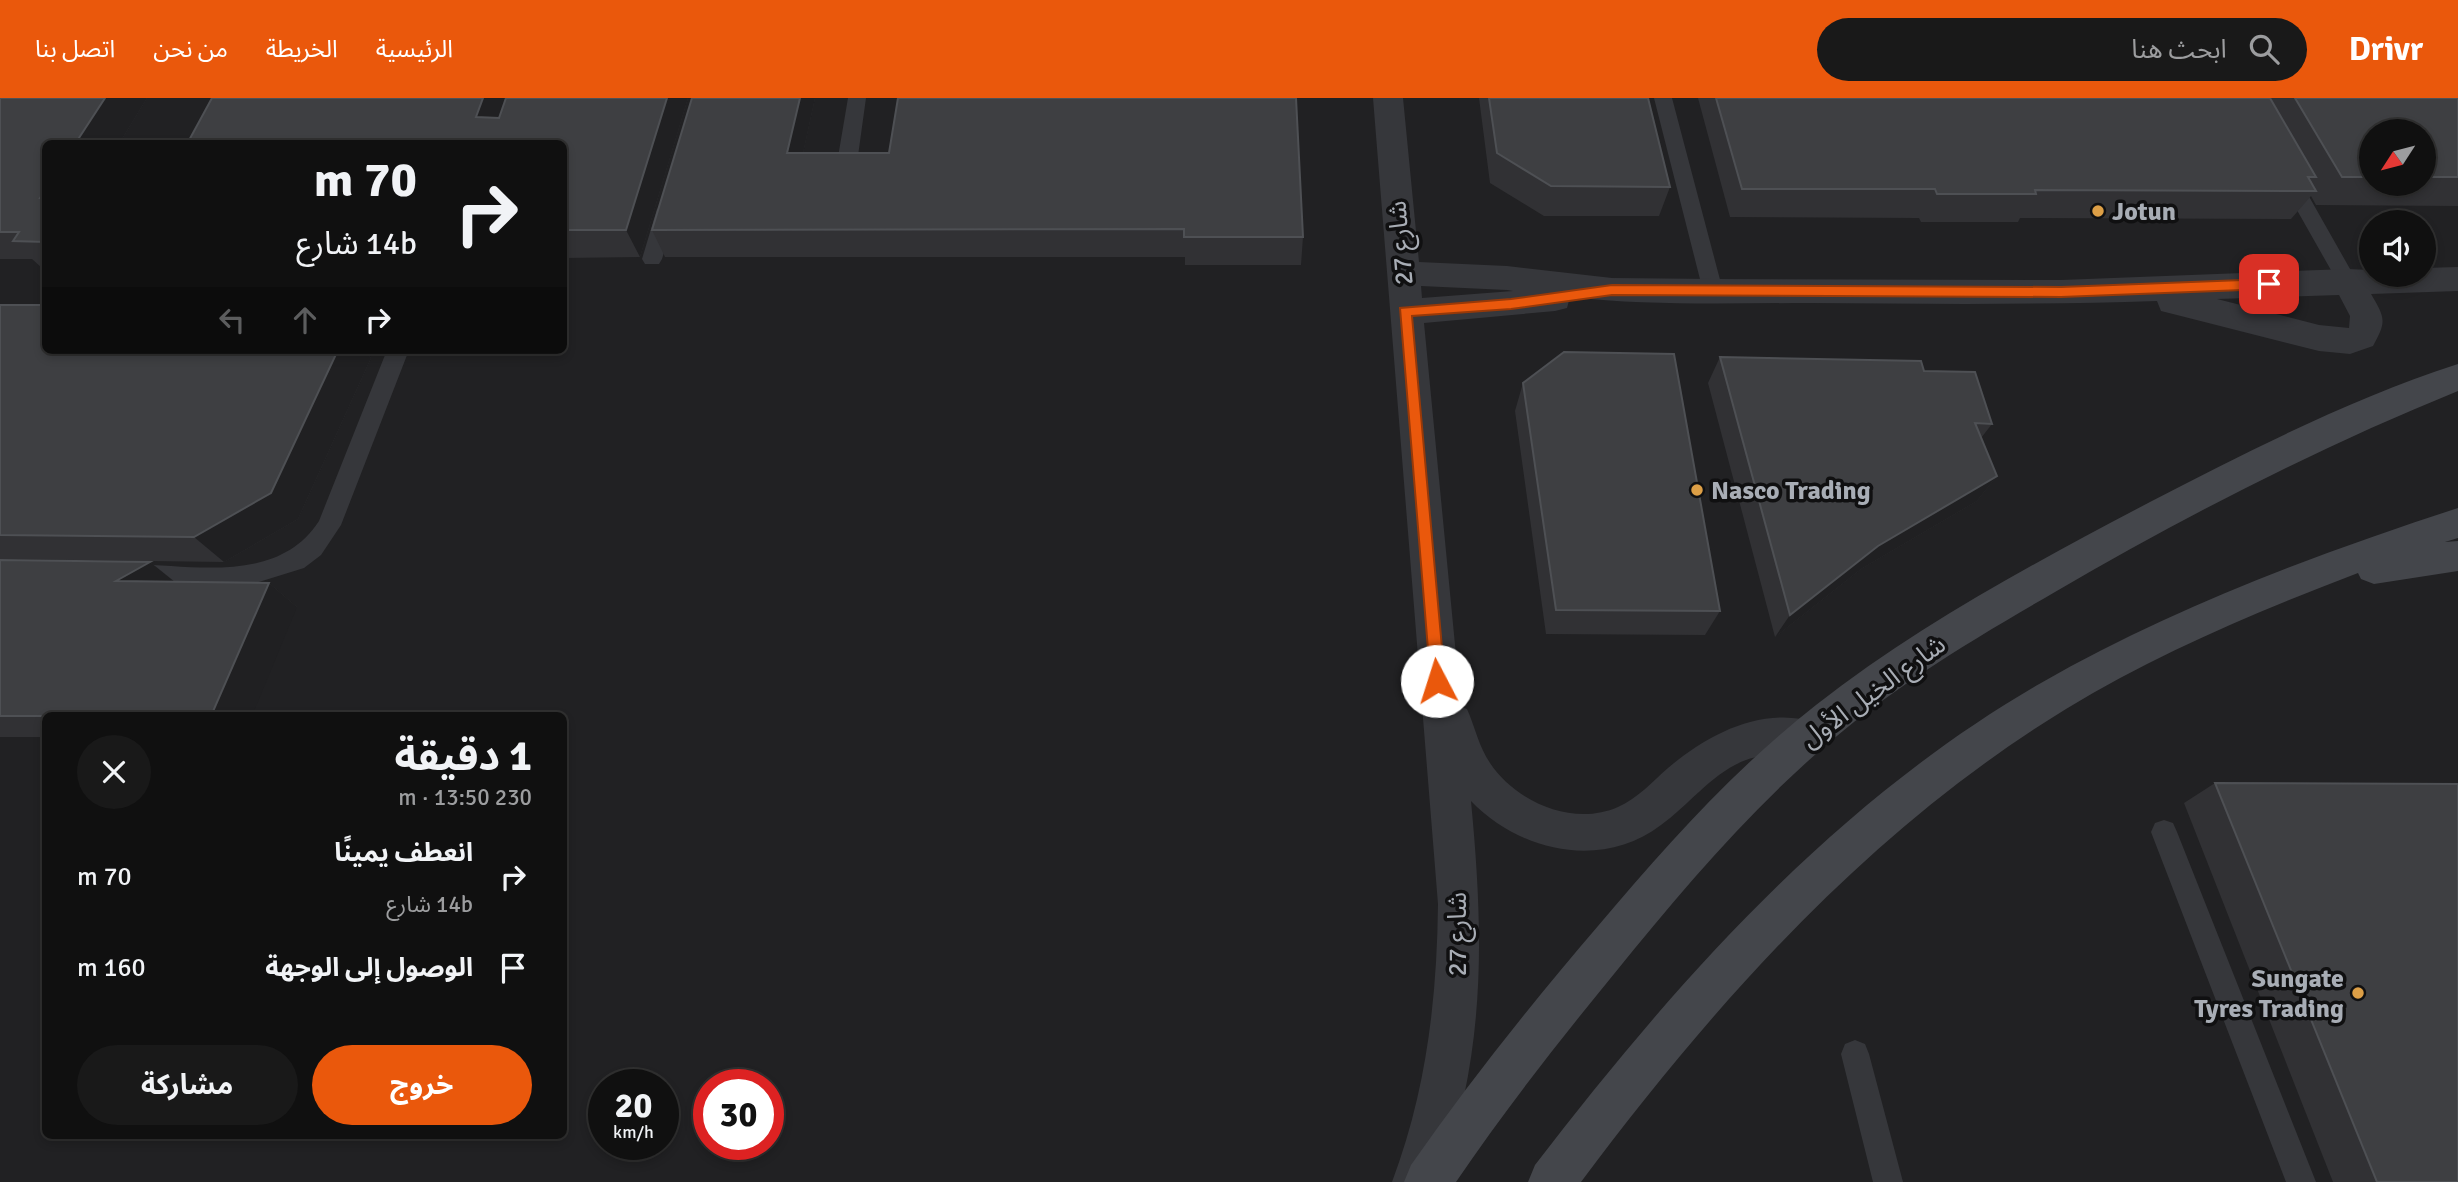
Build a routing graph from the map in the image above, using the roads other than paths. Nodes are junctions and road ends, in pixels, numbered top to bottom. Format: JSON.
{"nodes":[{"id":1,"x":858,"y":98,"type":"edge"},
{"id":2,"x":1388,"y":98,"type":"edge"},
{"id":3,"x":1663,"y":98,"type":"edge"},
{"id":4,"x":2276,"y":157,"type":"edge"},
{"id":5,"x":847,"y":163,"type":"edge"},
{"id":6,"x":674,"y":185,"type":"edge"},
{"id":7,"x":652,"y":259,"type":"edge"},
{"id":8,"x":1403,"y":273,"type":"junction"},
{"id":9,"x":2458,"y":279,"type":"edge"},
{"id":10,"x":2347,"y":281,"type":"junction"},
{"id":11,"x":1612,"y":290,"type":"junction"},
{"id":12,"x":1713,"y":291,"type":"junction"},
{"id":13,"x":2061,"y":292,"type":"junction"},
{"id":14,"x":1405,"y":312,"type":"junction"},
{"id":15,"x":396,"y":354,"type":"edge"},
{"id":16,"x":2458,"y":377,"type":"edge"},
{"id":17,"x":2458,"y":523,"type":"edge"},
{"id":18,"x":2458,"y":555,"type":"edge"},
{"id":19,"x":2326,"y":570,"type":"junction"},
{"id":20,"x":111,"y":573,"type":"edge"},
{"id":21,"x":1437,"y":681,"type":"junction"},
{"id":22,"x":1806,"y":737,"type":"junction"},
{"id":23,"x":2164,"y":832,"type":"dead end"},
{"id":24,"x":1855,"y":1054,"type":"dead end"},
{"id":25,"x":1416,"y":1182,"type":"edge"},
{"id":26,"x":1428,"y":1182,"type":"edge"},
{"id":27,"x":1552,"y":1182,"type":"edge"},
{"id":28,"x":1888,"y":1182,"type":"edge"},
{"id":29,"x":2301,"y":1182,"type":"edge"}],
"edges":[{"from":1,"to":5,"type":"lane"},
{"from":2,"to":8,"type":"street","name":"شارع 27"},
{"from":3,"to":12,"type":"lane"},
{"from":4,"to":10,"type":"lane"},
{"from":6,"to":7,"type":"lane"},
{"from":8,"to":11,"type":"street"},
{"from":8,"to":14,"type":"street","name":"شارع 27"},
{"from":9,"to":10,"type":"street"},
{"from":10,"to":13,"type":"street"},
{"from":10,"to":13,"type":"street"},
{"from":11,"to":12,"type":"street"},
{"from":11,"to":14,"type":"street"},
{"from":12,"to":13,"type":"street"},
{"from":14,"to":21,"type":"street","name":"شارع 27"},
{"from":15,"to":20,"type":"lane"},
{"from":16,"to":22,"type":"main road","name":"شارع الخيل الأول"},
{"from":17,"to":19,"type":"main road"},
{"from":18,"to":19,"type":"main road"},
{"from":19,"to":27,"type":"main road"},
{"from":21,"to":22,"type":"street","name":"شارع 27"},
{"from":21,"to":25,"type":"street","name":"شارع 27"},
{"from":22,"to":26,"type":"main road","name":"شارع الخيل الأول"},
{"from":23,"to":29,"type":"lane"},
{"from":24,"to":28,"type":"lane"}]}
